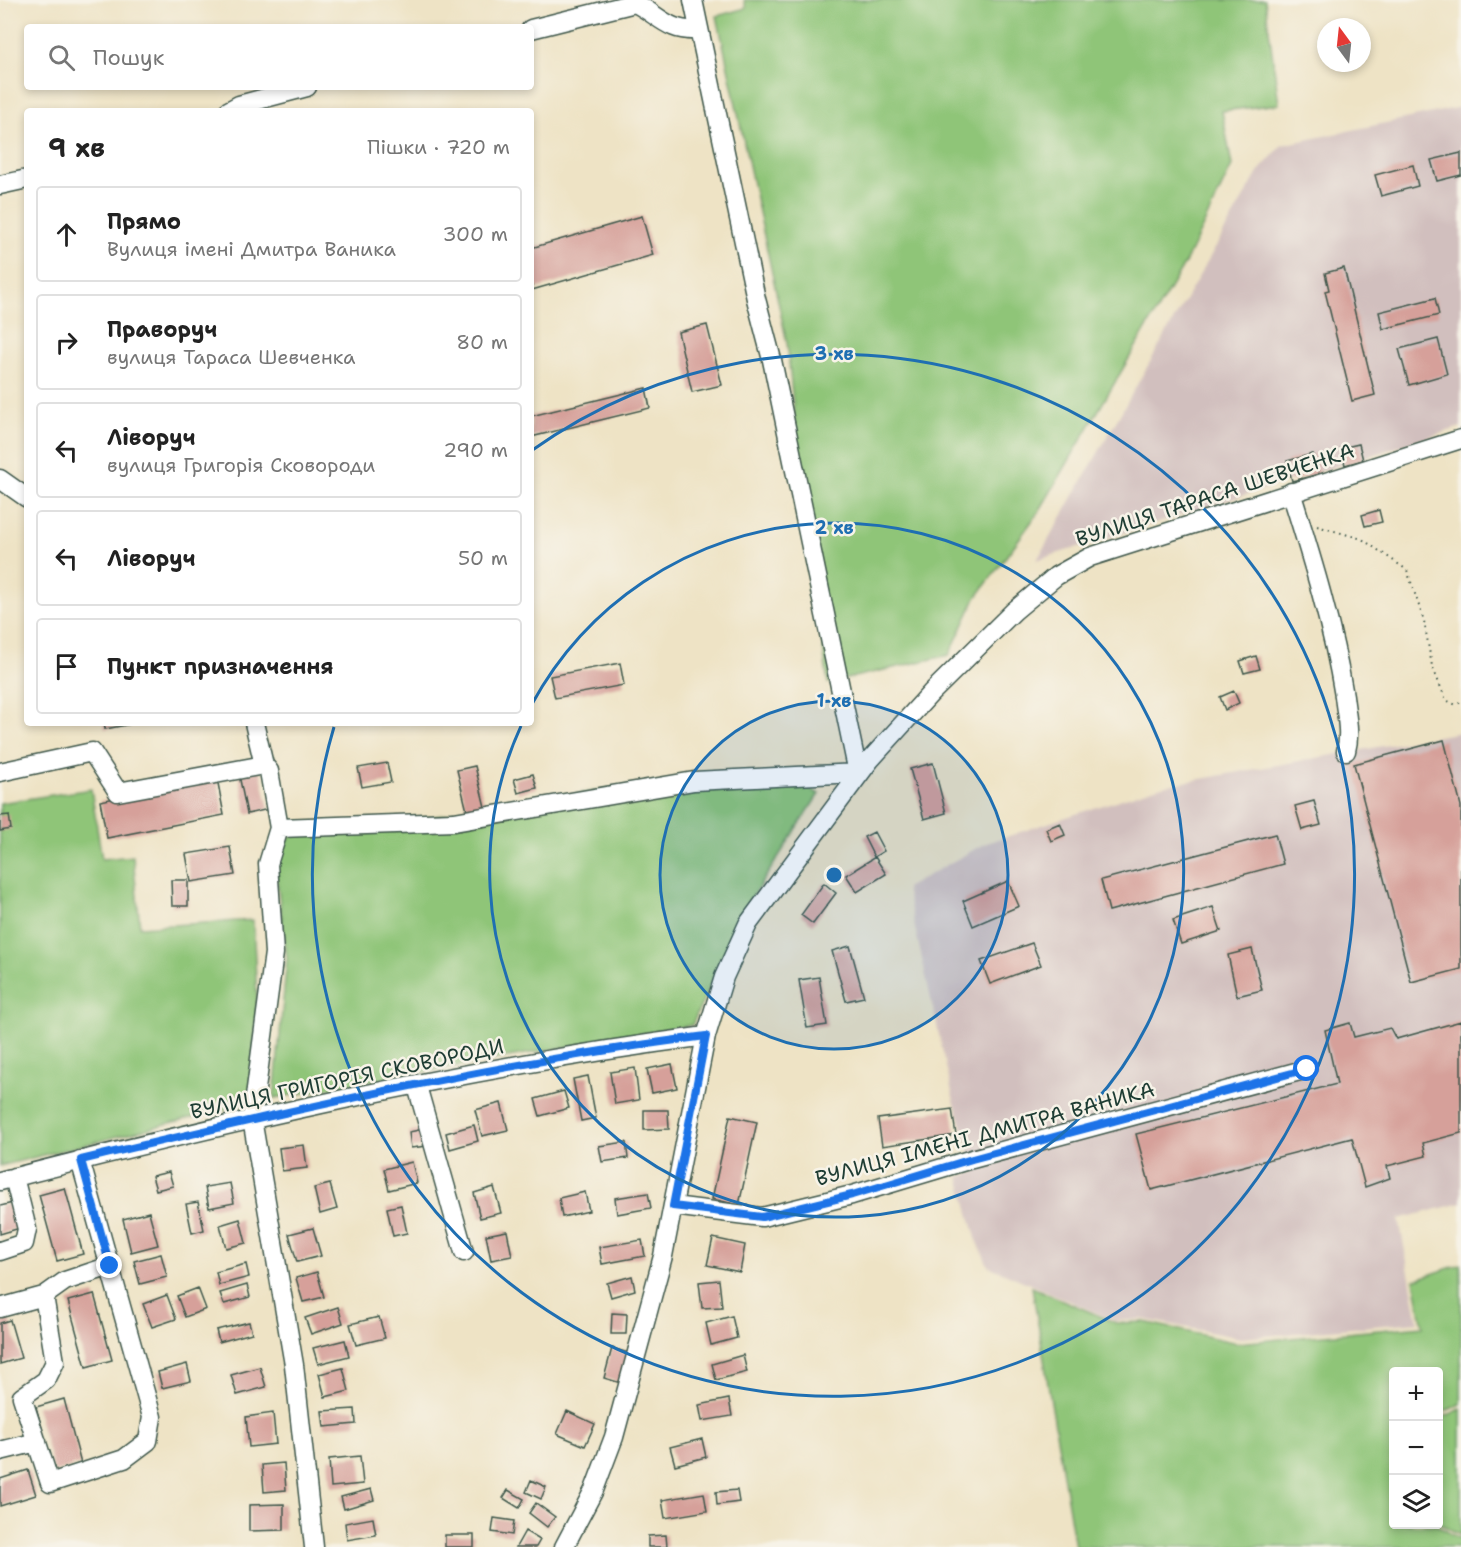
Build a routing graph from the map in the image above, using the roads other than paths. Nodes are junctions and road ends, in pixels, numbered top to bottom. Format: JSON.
{"nodes":[{"id":1,"x":693,"y":0,"type":"edge"},
{"id":2,"x":534,"y":27,"type":"edge"},
{"id":3,"x":698,"y":30,"type":"junction"},
{"id":4,"x":296,"y":90,"type":"edge"},
{"id":5,"x":233,"y":108,"type":"edge"},
{"id":6,"x":24,"y":180,"type":"edge"},
{"id":7,"x":0,"y":185,"type":"edge"},
{"id":8,"x":1461,"y":439,"type":"edge"},
{"id":9,"x":0,"y":479,"type":"edge"},
{"id":10,"x":1291,"y":492,"type":"junction"},
{"id":11,"x":24,"y":496,"type":"edge"},
{"id":12,"x":255,"y":726,"type":"edge"},
{"id":13,"x":1346,"y":751,"type":"dead end"},
{"id":14,"x":264,"y":765,"type":"junction"},
{"id":15,"x":0,"y":772,"type":"edge"},
{"id":16,"x":279,"y":828,"type":"junction"},
{"id":17,"x":706,"y":1036,"type":"junction"},
{"id":18,"x":1307,"y":1069,"type":"dead end"},
{"id":19,"x":417,"y":1086,"type":"junction"},
{"id":20,"x":252,"y":1119,"type":"junction"},
{"id":21,"x":81,"y":1160,"type":"junction"},
{"id":22,"x":7,"y":1179,"type":"edge"},
{"id":23,"x":673,"y":1206,"type":"junction"},
{"id":24,"x":0,"y":1251,"type":"edge"},
{"id":25,"x":464,"y":1252,"type":"dead end"},
{"id":26,"x":110,"y":1266,"type":"junction"},
{"id":27,"x":44,"y":1296,"type":"junction"},
{"id":28,"x":0,"y":1308,"type":"edge"},
{"id":29,"x":37,"y":1442,"type":"junction"},
{"id":30,"x":0,"y":1451,"type":"edge"},
{"id":31,"x":314,"y":1547,"type":"edge"},
{"id":32,"x":564,"y":1547,"type":"edge"}],
"edges":[{"from":1,"to":3,"type":"street"},
{"from":2,"to":3,"type":"street"},
{"from":3,"to":16,"type":"street"},
{"from":4,"to":5,"type":"street"},
{"from":6,"to":7,"type":"street"},
{"from":8,"to":10,"type":"street","name":"ВУЛИЦЯ ТАРАСА ШЕВЧЕНКА"},
{"from":9,"to":11,"type":"street"},
{"from":10,"to":13,"type":"street"},
{"from":10,"to":17,"type":"street","name":"ВУЛИЦЯ ТАРАСА ШЕВЧЕНКА"},
{"from":12,"to":14,"type":"street"},
{"from":14,"to":15,"type":"street"},
{"from":14,"to":16,"type":"street"},
{"from":16,"to":20,"type":"street"},
{"from":17,"to":19,"type":"street","name":"ВУЛИЦЯ ГРИГОРІЯ СКОВОРОДИ"},
{"from":17,"to":23,"type":"street","name":"ВУЛИЦЯ ТАРАСА ШЕВЧЕНКА"},
{"from":18,"to":23,"type":"street","name":"ВУЛИЦЯ ІМЕНІ ДМИТРА ВАНИКА"},
{"from":19,"to":20,"type":"street","name":"ВУЛИЦЯ ГРИГОРІЯ СКОВОРОДИ"},
{"from":19,"to":25,"type":"street"},
{"from":20,"to":21,"type":"street","name":"ВУЛИЦЯ ГРИГОРІЯ СКОВОРОДИ"},
{"from":20,"to":31,"type":"street"},
{"from":21,"to":22,"type":"street","name":"ВУЛИЦЯ ГРИГОРІЯ СКОВОРОДИ"},
{"from":21,"to":26,"type":"street"},
{"from":22,"to":24,"type":"street"},
{"from":23,"to":32,"type":"street","name":"ВУЛИЦЯ ТАРАСА ШЕВЧЕНКА"},
{"from":26,"to":27,"type":"street"},
{"from":26,"to":29,"type":"street"},
{"from":27,"to":28,"type":"street"},
{"from":27,"to":29,"type":"street"},
{"from":29,"to":30,"type":"street"}]}
